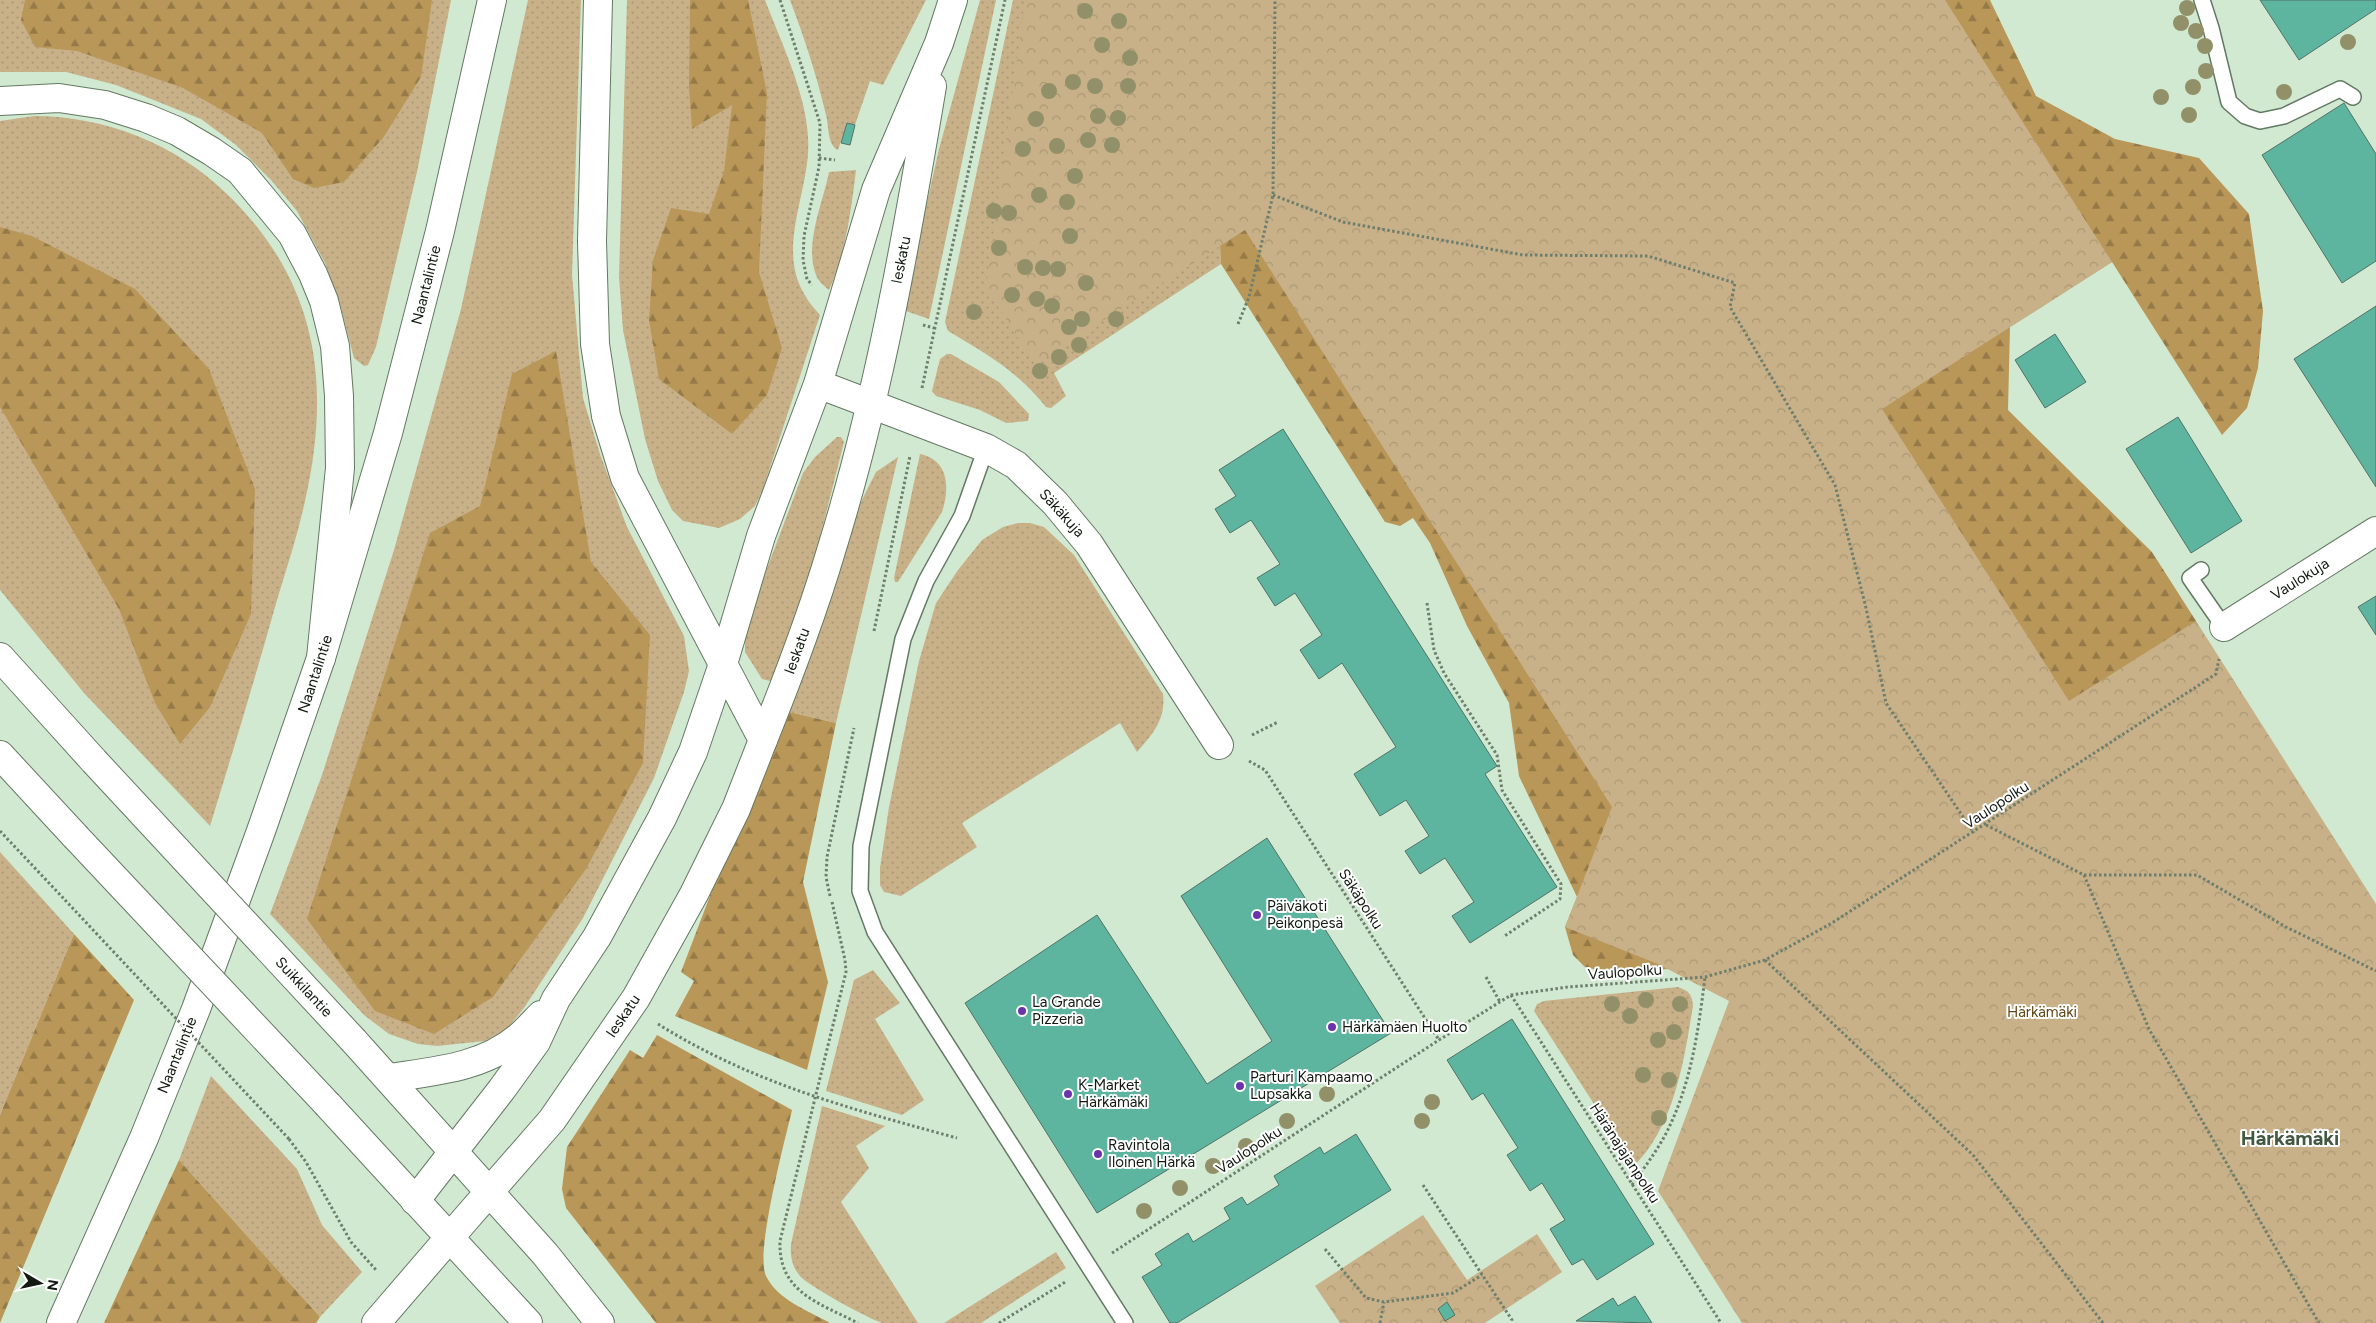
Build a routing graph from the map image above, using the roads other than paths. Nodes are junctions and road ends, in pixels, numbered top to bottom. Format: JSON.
{"nodes":[{"id":1,"x":492,"y":0,"type":"edge"},
{"id":2,"x":598,"y":0,"type":"edge"},
{"id":3,"x":953,"y":0,"type":"edge"},
{"id":4,"x":2202,"y":0,"type":"edge"},
{"id":5,"x":939,"y":43,"type":"junction"},
{"id":6,"x":2353,"y":97,"type":"dead end"},
{"id":7,"x":0,"y":101,"type":"edge"},
{"id":8,"x":818,"y":384,"type":"junction"},
{"id":9,"x":871,"y":403,"type":"junction"},
{"id":10,"x":986,"y":448,"type":"junction"},
{"id":11,"x":2376,"y":531,"type":"edge"},
{"id":12,"x":2201,"y":570,"type":"dead end"},
{"id":13,"x":2224,"y":627,"type":"joint"},
{"id":14,"x":0,"y":656,"type":"edge"},
{"id":15,"x":321,"y":658,"type":"junction"},
{"id":16,"x":723,"y":664,"type":"junction"},
{"id":17,"x":763,"y":740,"type":"junction"},
{"id":18,"x":1219,"y":745,"type":"dead end"},
{"id":19,"x":0,"y":755,"type":"edge"},
{"id":20,"x":556,"y":999,"type":"junction"},
{"id":21,"x":389,"y":1078,"type":"junction"},
{"id":22,"x":453,"y":1151,"type":"junction"},
{"id":23,"x":490,"y":1192,"type":"junction"},
{"id":24,"x":415,"y":1200,"type":"junction"},
{"id":25,"x":450,"y":1237,"type":"junction"},
{"id":26,"x":61,"y":1323,"type":"edge"},
{"id":27,"x":376,"y":1323,"type":"edge"},
{"id":28,"x":528,"y":1323,"type":"edge"},
{"id":29,"x":600,"y":1323,"type":"edge"},
{"id":30,"x":1125,"y":1323,"type":"edge"}],
"edges":[{"from":1,"to":15,"type":"main road","name":"Naantalintie"},
{"from":2,"to":16,"type":"main road"},
{"from":3,"to":5,"type":"main road","name":"Ieskatu"},
{"from":4,"to":6,"type":"lane"},
{"from":5,"to":8,"type":"main road","name":"Ieskatu"},
{"from":5,"to":9,"type":"main road","name":"Ieskatu"},
{"from":7,"to":15,"type":"main road"},
{"from":8,"to":9,"type":"main road","name":"Säkäkuja"},
{"from":8,"to":16,"type":"main road","name":"Ieskatu"},
{"from":9,"to":10,"type":"main road","name":"Säkäkuja"},
{"from":9,"to":17,"type":"main road","name":"Ieskatu"},
{"from":10,"to":18,"type":"main road","name":"Säkäkuja"},
{"from":10,"to":30,"type":"lane"},
{"from":11,"to":13,"type":"main road","name":"Vaulokuja"},
{"from":12,"to":13,"type":"lane"},
{"from":14,"to":21,"type":"main road","name":"Suikkilantie","bridge":true},
{"from":15,"to":26,"type":"main road","name":"Naantalintie"},
{"from":16,"to":17,"type":"main road"},
{"from":16,"to":20,"type":"main road","name":"Ieskatu"},
{"from":17,"to":23,"type":"main road","name":"Ieskatu"},
{"from":19,"to":24,"type":"main road","bridge":true},
{"from":20,"to":21,"type":"main road","name":"Ieskatu"},
{"from":20,"to":22,"type":"main road","name":"Ieskatu"},
{"from":21,"to":22,"type":"main road","name":"Suikkilantie"},
{"from":22,"to":23,"type":"main road","name":"Suikkilantie"},
{"from":22,"to":24,"type":"main road","name":"Ieskatu"},
{"from":23,"to":25,"type":"main road","name":"Ieskatu"},
{"from":23,"to":29,"type":"main road","name":"Suikkilantie"},
{"from":24,"to":25,"type":"main road"},
{"from":25,"to":27,"type":"main road","name":"Ieskatu"},
{"from":25,"to":28,"type":"main road"}]}
